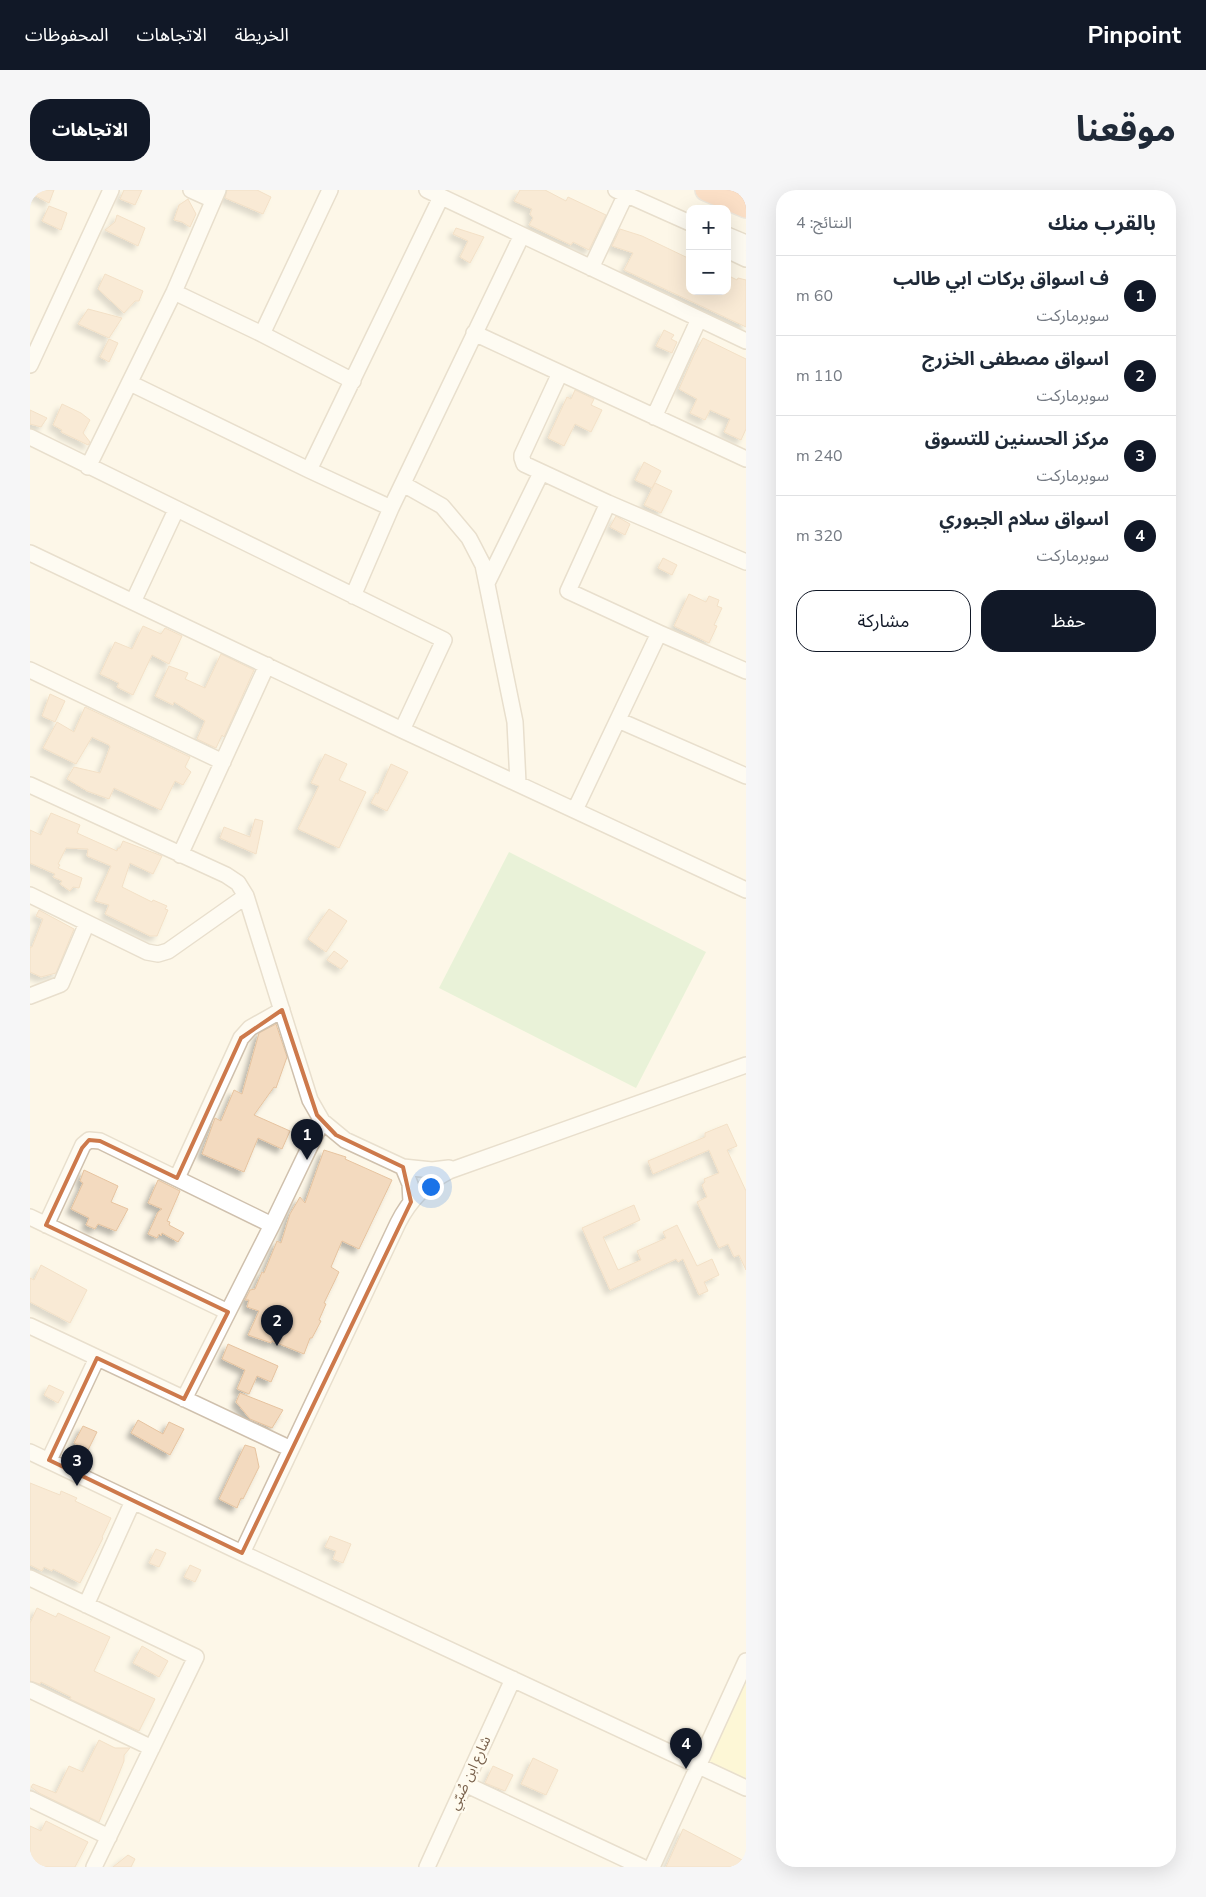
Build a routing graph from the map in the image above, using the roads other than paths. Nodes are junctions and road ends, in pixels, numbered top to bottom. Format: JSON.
{"nodes":[{"id":1,"x":111,"y":190,"type":"edge"},
{"id":2,"x":191,"y":190,"type":"edge"},
{"id":3,"x":330,"y":190,"type":"edge"},
{"id":4,"x":706,"y":190,"type":"edge"},
{"id":5,"x":739,"y":190,"type":"edge"},
{"id":6,"x":621,"y":192,"type":"edge"},
{"id":7,"x":434,"y":193,"type":"edge"},
{"id":8,"x":746,"y":193,"type":"edge"},
{"id":9,"x":216,"y":195,"type":"edge"},
{"id":10,"x":746,"y":206,"type":"edge"},
{"id":11,"x":686,"y":221,"type":"edge"},
{"id":12,"x":522,"y":235,"type":"junction"},
{"id":13,"x":731,"y":237,"type":"edge"},
{"id":14,"x":746,"y":243,"type":"edge"},
{"id":15,"x":731,"y":252,"type":"edge"},
{"id":16,"x":746,"y":259,"type":"edge"},
{"id":17,"x":591,"y":268,"type":"junction"},
{"id":18,"x":174,"y":292,"type":"junction"},
{"id":19,"x":699,"y":319,"type":"junction"},
{"id":20,"x":474,"y":333,"type":"junction"},
{"id":21,"x":262,"y":334,"type":"junction"},
{"id":22,"x":746,"y":341,"type":"edge"},
{"id":23,"x":30,"y":365,"type":"edge"},
{"id":24,"x":560,"y":373,"type":"junction"},
{"id":25,"x":353,"y":380,"type":"junction"},
{"id":26,"x":130,"y":383,"type":"junction"},
{"id":27,"x":654,"y":417,"type":"junction"},
{"id":28,"x":30,"y":437,"type":"edge"},
{"id":29,"x":746,"y":459,"type":"edge"},
{"id":30,"x":88,"y":467,"type":"junction"},
{"id":31,"x":309,"y":470,"type":"junction"},
{"id":32,"x":541,"y":473,"type":"junction"},
{"id":33,"x":403,"y":484,"type":"junction"},
{"id":34,"x":608,"y":503,"type":"junction"},
{"id":35,"x":391,"y":508,"type":"junction"},
{"id":36,"x":176,"y":510,"type":"junction"},
{"id":37,"x":30,"y":553,"type":"edge"},
{"id":38,"x":746,"y":562,"type":"edge"},
{"id":39,"x":487,"y":583,"type":"junction"},
{"id":40,"x":353,"y":596,"type":"junction"},
{"id":41,"x":133,"y":602,"type":"junction"},
{"id":42,"x":659,"y":633,"type":"junction"},
{"id":43,"x":268,"y":665,"type":"junction"},
{"id":44,"x":30,"y":670,"type":"edge"},
{"id":45,"x":746,"y":671,"type":"edge"},
{"id":46,"x":618,"y":720,"type":"junction"},
{"id":47,"x":402,"y":730,"type":"junction"},
{"id":48,"x":223,"y":762,"type":"junction"},
{"id":49,"x":746,"y":776,"type":"edge"},
{"id":50,"x":518,"y":783,"type":"junction"},
{"id":51,"x":30,"y":785,"type":"edge"},
{"id":52,"x":575,"y":810,"type":"junction"},
{"id":53,"x":180,"y":855,"type":"junction"},
{"id":54,"x":746,"y":890,"type":"edge"},
{"id":55,"x":30,"y":895,"type":"edge"},
{"id":56,"x":246,"y":896,"type":"junction"},
{"id":57,"x":87,"y":923,"type":"junction"},
{"id":58,"x":30,"y":996,"type":"edge"},
{"id":59,"x":282,"y":1010,"type":"junction"},
{"id":60,"x":746,"y":1065,"type":"edge"},
{"id":61,"x":322,"y":1121,"type":"junction"},
{"id":62,"x":461,"y":1166,"type":"junction"},
{"id":63,"x":403,"y":1167,"type":"junction"},
{"id":64,"x":177,"y":1178,"type":"junction"},
{"id":65,"x":410,"y":1202,"type":"junction"},
{"id":66,"x":30,"y":1217,"type":"edge"},
{"id":67,"x":46,"y":1225,"type":"junction"},
{"id":68,"x":272,"y":1225,"type":"junction"},
{"id":69,"x":228,"y":1312,"type":"junction"},
{"id":70,"x":30,"y":1326,"type":"edge"},
{"id":71,"x":97,"y":1358,"type":"junction"},
{"id":72,"x":184,"y":1399,"type":"junction"},
{"id":73,"x":291,"y":1450,"type":"junction"},
{"id":74,"x":30,"y":1452,"type":"edge"},
{"id":75,"x":49,"y":1460,"type":"junction"},
{"id":76,"x":133,"y":1501,"type":"junction"},
{"id":77,"x":242,"y":1553,"type":"junction"},
{"id":78,"x":30,"y":1578,"type":"edge"},
{"id":79,"x":86,"y":1604,"type":"junction"},
{"id":80,"x":746,"y":1661,"type":"edge"},
{"id":81,"x":513,"y":1679,"type":"junction"},
{"id":82,"x":30,"y":1690,"type":"edge"},
{"id":83,"x":152,"y":1748,"type":"junction"},
{"id":84,"x":698,"y":1766,"type":"junction"},
{"id":85,"x":465,"y":1784,"type":"junction"},
{"id":86,"x":746,"y":1788,"type":"edge"},
{"id":87,"x":30,"y":1799,"type":"edge"},
{"id":88,"x":109,"y":1837,"type":"junction"},
{"id":89,"x":94,"y":1867,"type":"edge"},
{"id":90,"x":427,"y":1867,"type":"edge"},
{"id":91,"x":642,"y":1867,"type":"edge"},
{"id":92,"x":652,"y":1867,"type":"edge"}],
"edges":[{"from":1,"to":23,"type":"street"},
{"from":2,"to":9,"type":"street"},
{"from":3,"to":21,"type":"street"},
{"from":4,"to":10,"type":"highway"},
{"from":5,"to":8,"type":"highway"},
{"from":6,"to":11,"type":"street"},
{"from":6,"to":17,"type":"street"},
{"from":7,"to":12,"type":"street"},
{"from":7,"to":25,"type":"street"},
{"from":9,"to":18,"type":"street"},
{"from":12,"to":17,"type":"street"},
{"from":12,"to":20,"type":"street"},
{"from":13,"to":14,"type":"street"},
{"from":15,"to":16,"type":"street"},
{"from":17,"to":19,"type":"street"},
{"from":18,"to":21,"type":"street"},
{"from":18,"to":26,"type":"street"},
{"from":19,"to":22,"type":"street"},
{"from":19,"to":27,"type":"street"},
{"from":20,"to":24,"type":"street"},
{"from":20,"to":33,"type":"street"},
{"from":21,"to":25,"type":"street"},
{"from":24,"to":27,"type":"street"},
{"from":24,"to":32,"type":"street"},
{"from":25,"to":31,"type":"street"},
{"from":26,"to":30,"type":"street"},
{"from":26,"to":31,"type":"street"},
{"from":27,"to":29,"type":"street"},
{"from":28,"to":30,"type":"street"},
{"from":30,"to":36,"type":"street"},
{"from":31,"to":35,"type":"street"},
{"from":32,"to":34,"type":"street"},
{"from":32,"to":39,"type":"street"},
{"from":33,"to":35,"type":"street"},
{"from":33,"to":39,"type":"street"},
{"from":34,"to":38,"type":"street"},
{"from":34,"to":42,"type":"street"},
{"from":35,"to":40,"type":"street"},
{"from":36,"to":40,"type":"street"},
{"from":36,"to":41,"type":"street"},
{"from":37,"to":41,"type":"street"},
{"from":39,"to":50,"type":"street"},
{"from":40,"to":47,"type":"street"},
{"from":41,"to":43,"type":"street"},
{"from":42,"to":45,"type":"street"},
{"from":42,"to":46,"type":"street"},
{"from":43,"to":47,"type":"street"},
{"from":43,"to":48,"type":"street"},
{"from":44,"to":48,"type":"street"},
{"from":46,"to":49,"type":"street"},
{"from":46,"to":52,"type":"street"},
{"from":47,"to":50,"type":"street"},
{"from":48,"to":53,"type":"street"},
{"from":50,"to":52,"type":"street"},
{"from":51,"to":53,"type":"street"},
{"from":52,"to":54,"type":"street"},
{"from":53,"to":56,"type":"street"},
{"from":55,"to":57,"type":"street"},
{"from":56,"to":57,"type":"street"},
{"from":56,"to":59,"type":"street"},
{"from":57,"to":58,"type":"street"},
{"from":59,"to":61,"type":"street"},
{"from":59,"to":64,"type":"street"},
{"from":60,"to":62,"type":"street"},
{"from":61,"to":63,"type":"street"},
{"from":61,"to":68,"type":"street"},
{"from":62,"to":63,"type":"street"},
{"from":62,"to":65,"type":"street"},
{"from":63,"to":65,"type":"street"},
{"from":64,"to":67,"type":"street"},
{"from":64,"to":68,"type":"street"},
{"from":65,"to":73,"type":"street"},
{"from":66,"to":67,"type":"street"},
{"from":67,"to":69,"type":"street"},
{"from":68,"to":69,"type":"street"},
{"from":69,"to":72,"type":"street"},
{"from":70,"to":71,"type":"street"},
{"from":71,"to":72,"type":"street"},
{"from":71,"to":75,"type":"street"},
{"from":72,"to":73,"type":"street"},
{"from":73,"to":77,"type":"street"},
{"from":74,"to":75,"type":"street"},
{"from":75,"to":76,"type":"street"},
{"from":76,"to":77,"type":"street"},
{"from":76,"to":79,"type":"street"},
{"from":77,"to":81,"type":"street"},
{"from":78,"to":79,"type":"street"},
{"from":79,"to":83,"type":"street"},
{"from":80,"to":84,"type":"street"},
{"from":81,"to":84,"type":"street"},
{"from":81,"to":85,"type":"street","name":"شارع ابن صُبّي"},
{"from":82,"to":83,"type":"street"},
{"from":83,"to":88,"type":"street"},
{"from":84,"to":86,"type":"street"},
{"from":84,"to":92,"type":"street"},
{"from":85,"to":90,"type":"street","name":"شارع ابن صُبّي"},
{"from":85,"to":91,"type":"street"},
{"from":87,"to":88,"type":"street"},
{"from":88,"to":89,"type":"street"}]}
